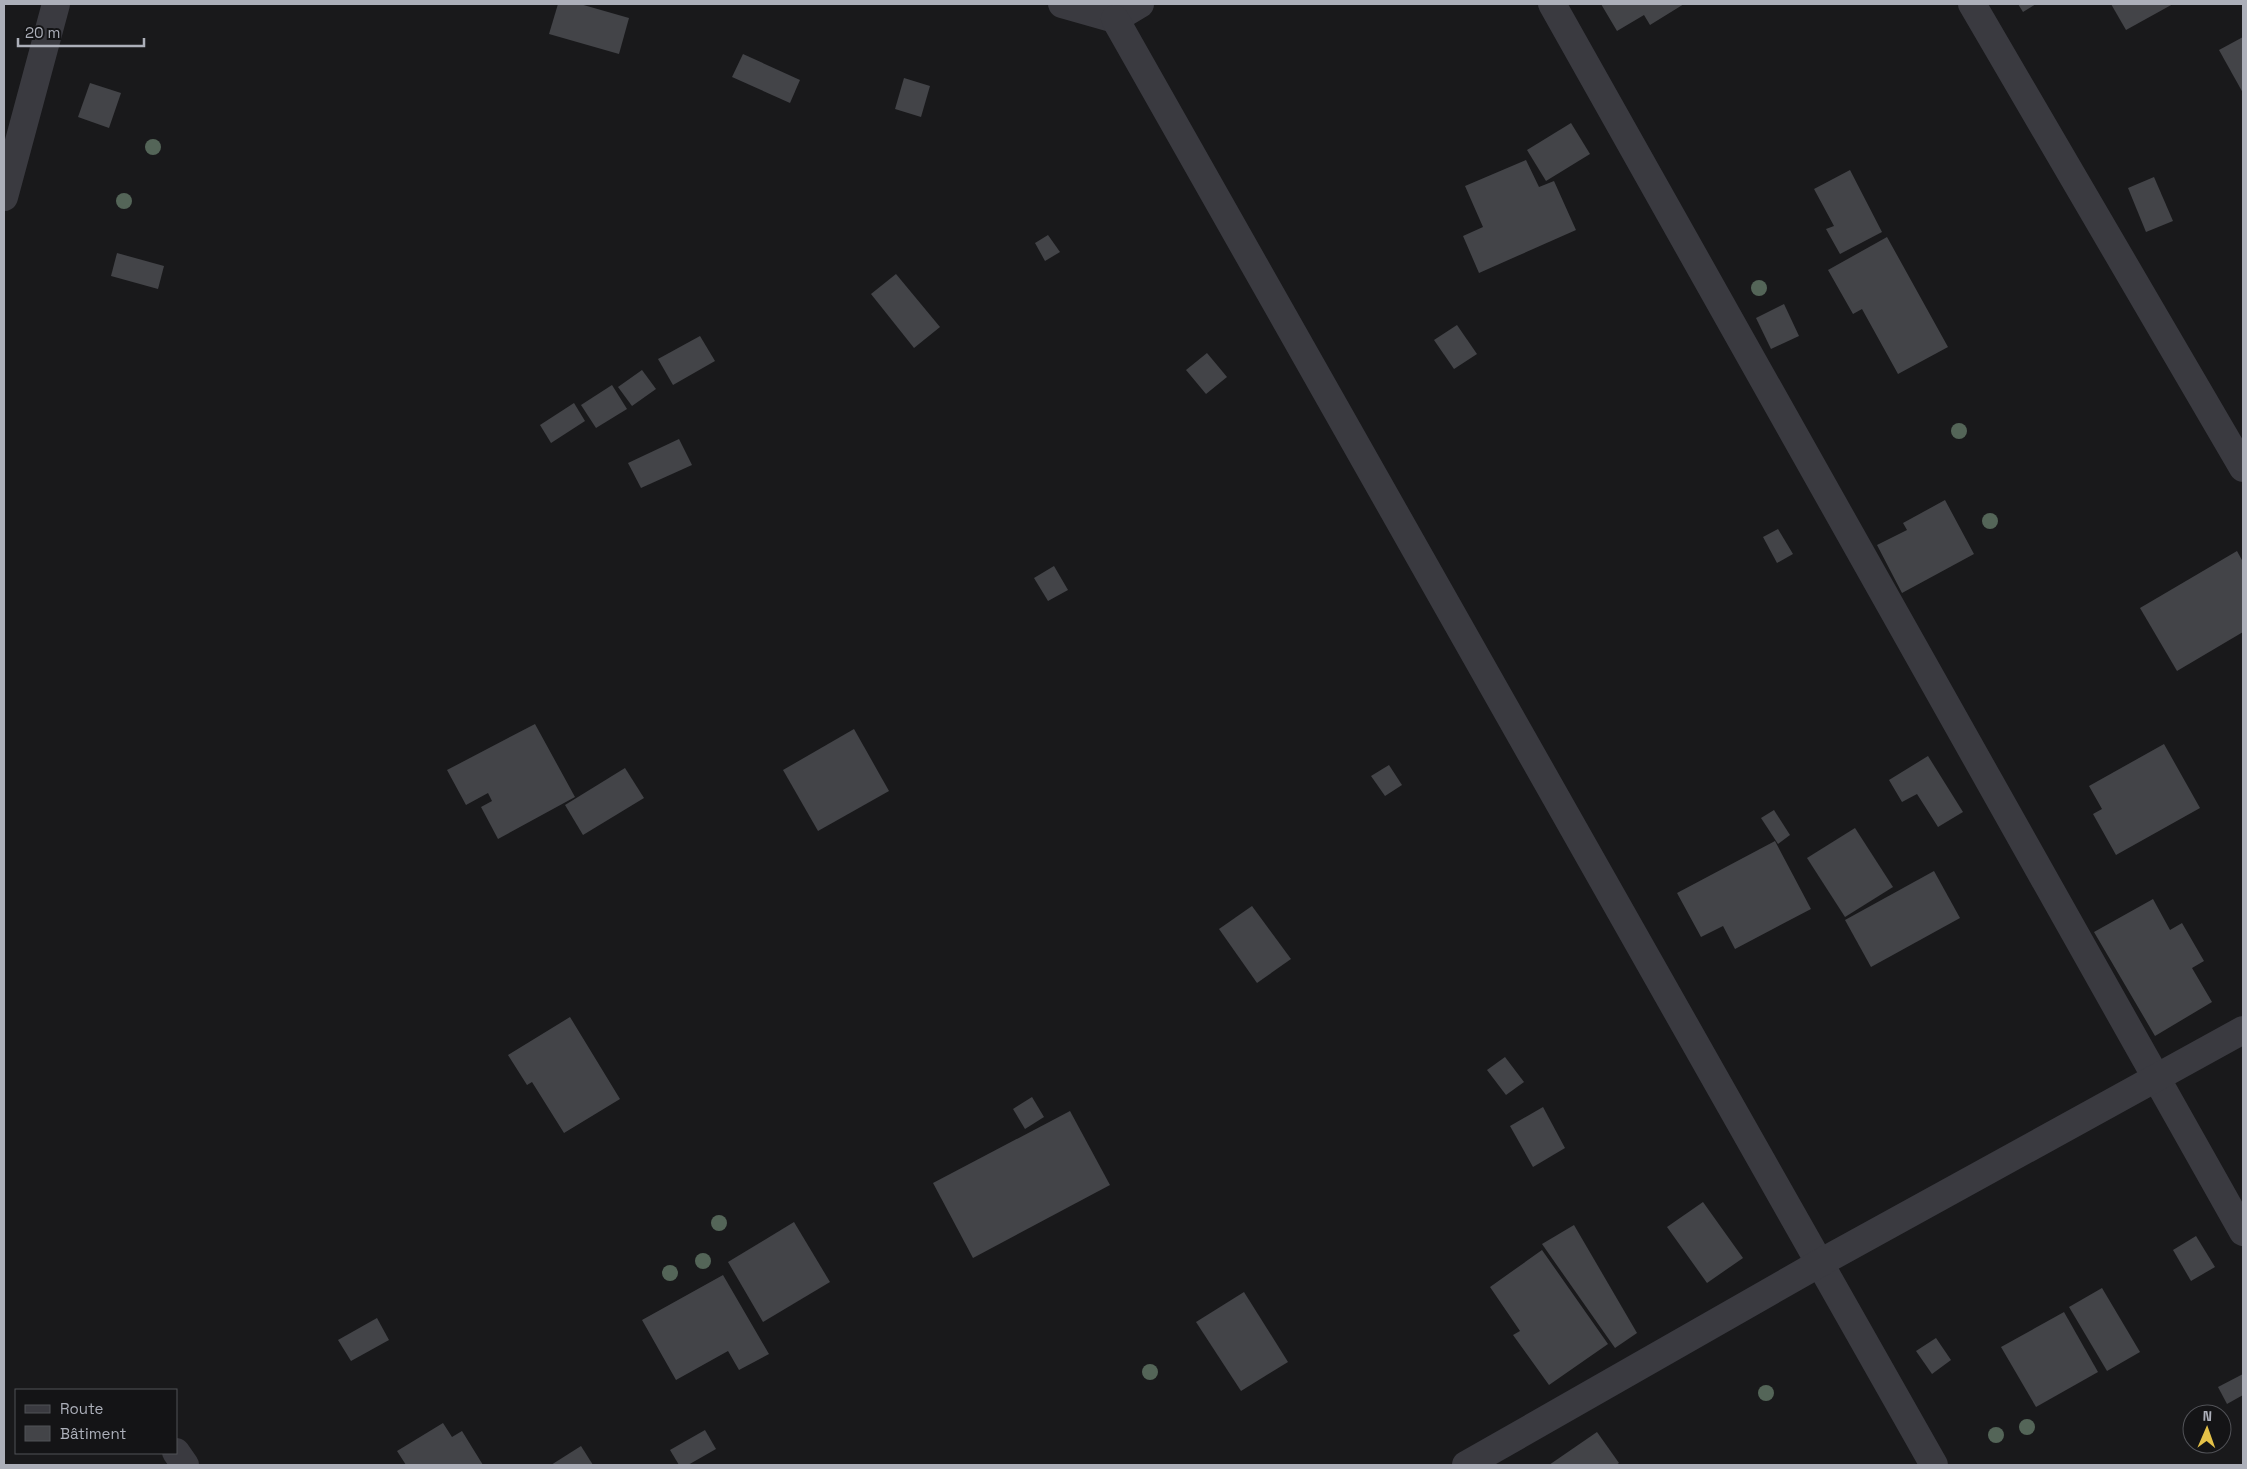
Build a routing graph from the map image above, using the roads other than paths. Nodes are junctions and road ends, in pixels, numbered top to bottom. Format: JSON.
{"nodes":[{"id":1,"x":56,"y":4,"type":"edge"},
{"id":2,"x":1062,"y":4,"type":"edge"},
{"id":3,"x":1140,"y":4,"type":"edge"},
{"id":4,"x":1552,"y":4,"type":"edge"},
{"id":5,"x":1972,"y":4,"type":"edge"},
{"id":6,"x":1115,"y":19,"type":"junction"},
{"id":7,"x":4,"y":197,"type":"edge"},
{"id":8,"x":2243,"y":468,"type":"edge"},
{"id":9,"x":2243,"y":1030,"type":"edge"},
{"id":10,"x":2157,"y":1078,"type":"junction"},
{"id":11,"x":2243,"y":1232,"type":"edge"},
{"id":12,"x":1820,"y":1263,"type":"junction"},
{"id":13,"x":177,"y":1454,"type":"edge"},
{"id":14,"x":185,"y":1465,"type":"edge"},
{"id":15,"x":1466,"y":1465,"type":"edge"},
{"id":16,"x":1934,"y":1465,"type":"edge"}],
"edges":[{"from":1,"to":7,"type":"street"},
{"from":2,"to":6,"type":"street"},
{"from":3,"to":6,"type":"street"},
{"from":4,"to":10,"type":"street"},
{"from":5,"to":8,"type":"street"},
{"from":6,"to":12,"type":"street"},
{"from":9,"to":10,"type":"street"},
{"from":10,"to":11,"type":"street"},
{"from":10,"to":12,"type":"street"},
{"from":12,"to":15,"type":"street"},
{"from":12,"to":16,"type":"street"},
{"from":13,"to":14,"type":"street"}]}
